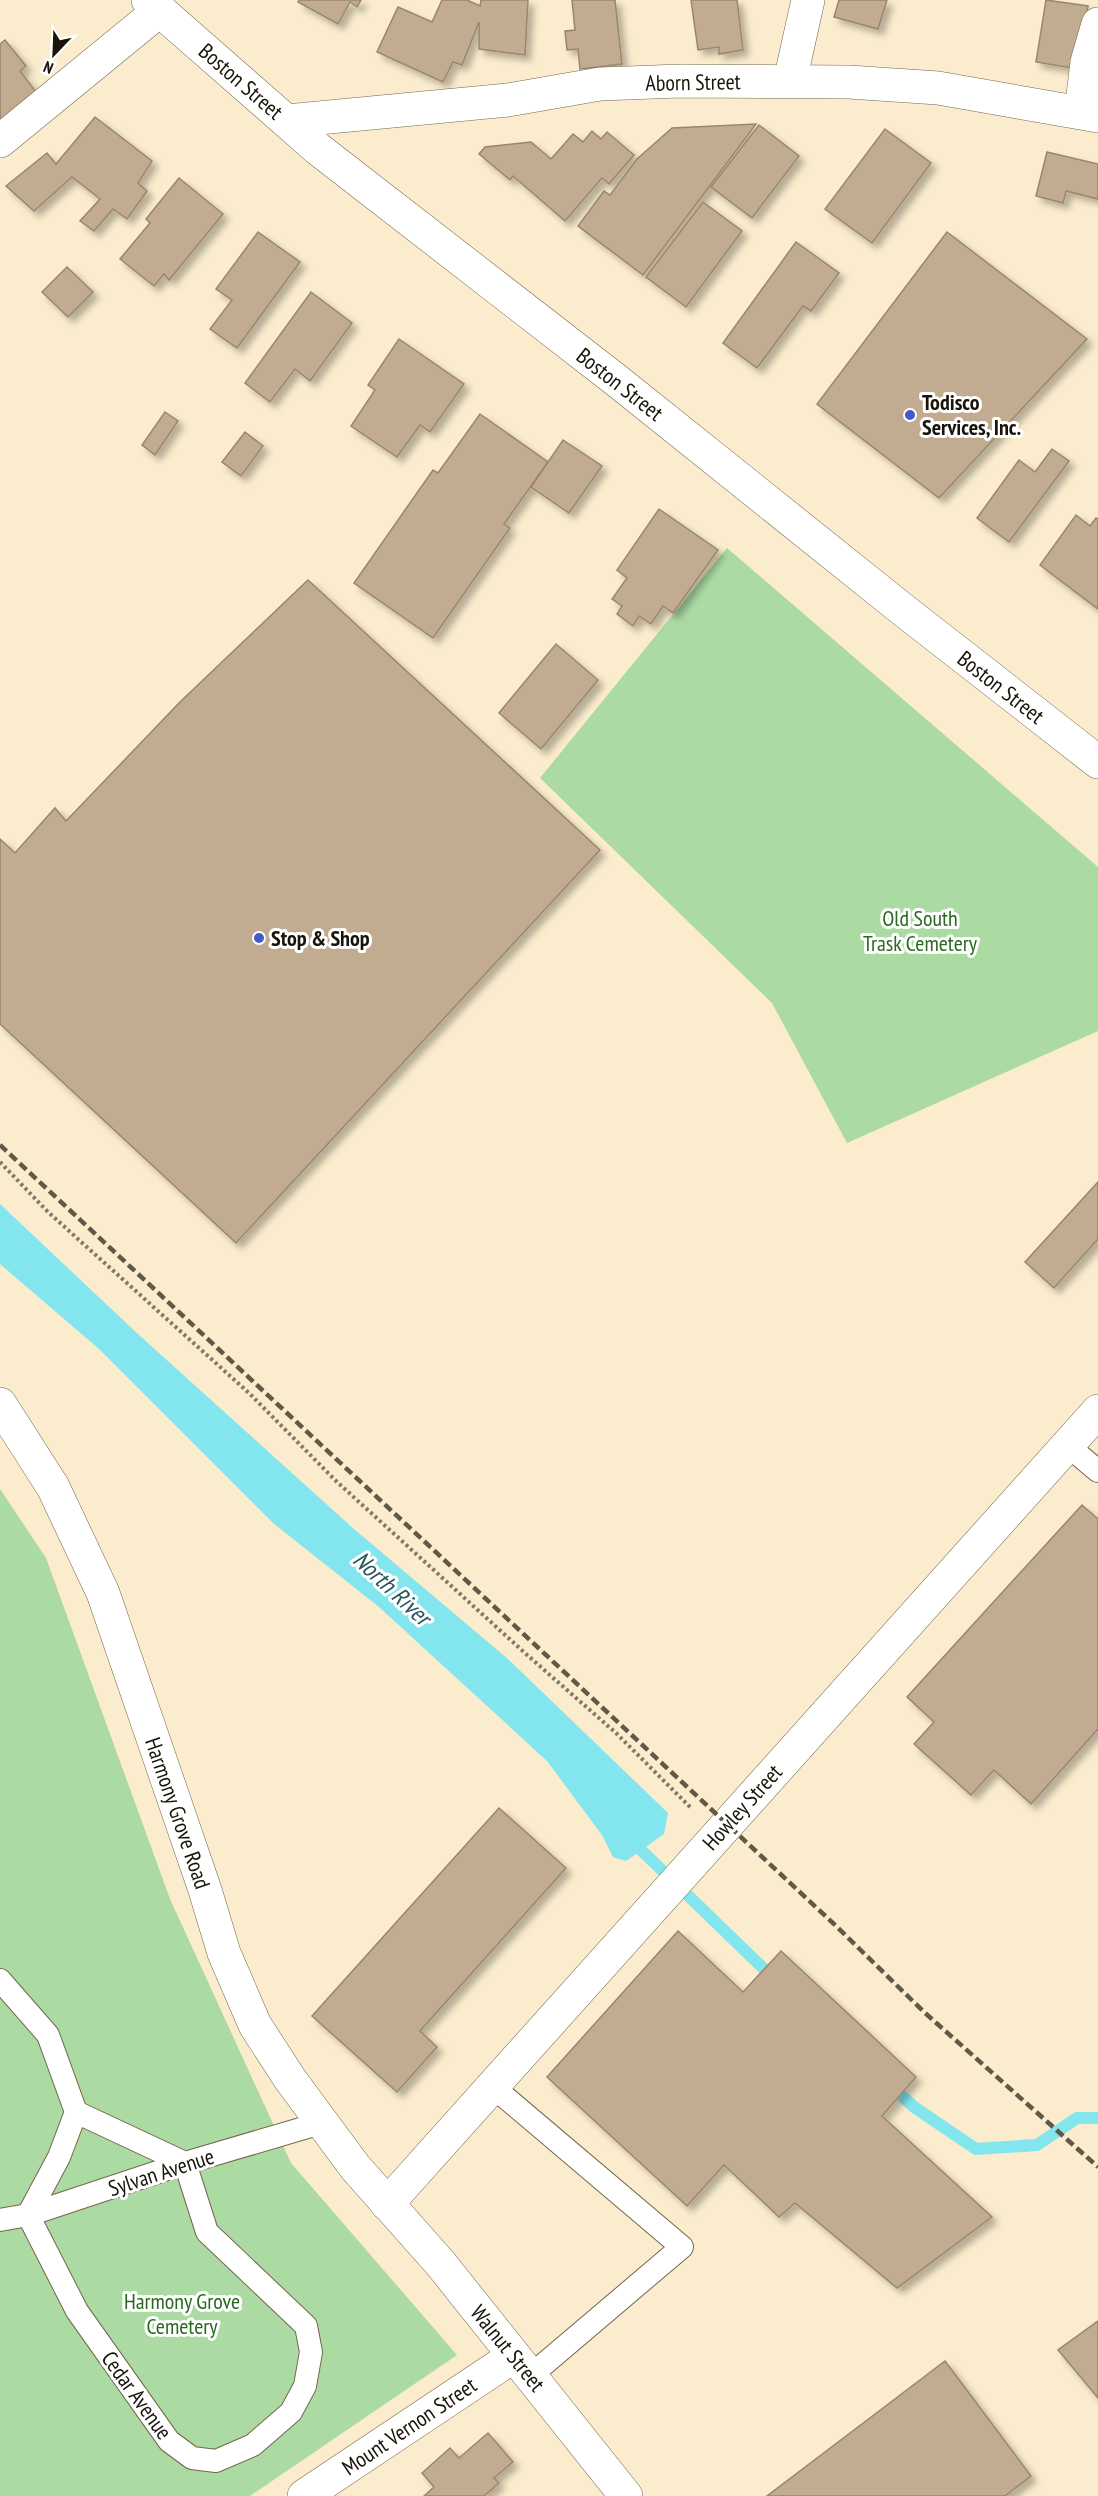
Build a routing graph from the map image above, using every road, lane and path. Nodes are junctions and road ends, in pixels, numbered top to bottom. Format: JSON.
{"nodes":[{"id":1,"x":808,"y":0,"type":"edge"},
{"id":2,"x":154,"y":5,"type":"edge"},
{"id":3,"x":1098,"y":24,"type":"edge"},
{"id":4,"x":790,"y":81,"type":"junction"},
{"id":5,"x":1089,"y":114,"type":"edge"},
{"id":6,"x":287,"y":121,"type":"junction"},
{"id":7,"x":0,"y":141,"type":"edge"},
{"id":8,"x":1098,"y":762,"type":"edge"},
{"id":9,"x":0,"y":1162,"type":"edge"},
{"id":10,"x":0,"y":1404,"type":"edge"},
{"id":11,"x":1098,"y":1411,"type":"edge"},
{"id":12,"x":1067,"y":1445,"type":"junction"},
{"id":13,"x":1098,"y":1471,"type":"edge"},
{"id":14,"x":711,"y":1842,"type":"junction"},
{"id":15,"x":0,"y":1980,"type":"edge"},
{"id":16,"x":492,"y":2086,"type":"junction"},
{"id":17,"x":76,"y":2112,"type":"junction"},
{"id":18,"x":321,"y":2123,"type":"junction"},
{"id":19,"x":185,"y":2163,"type":"junction"},
{"id":20,"x":387,"y":2204,"type":"junction"},
{"id":21,"x":28,"y":2215,"type":"junction"},
{"id":22,"x":0,"y":2220,"type":"edge"},
{"id":23,"x":522,"y":2366,"type":"junction"},
{"id":24,"x":304,"y":2496,"type":"edge"},
{"id":25,"x":626,"y":2496,"type":"edge"}],
"edges":[{"from":1,"to":4,"type":"street"},
{"from":2,"to":6,"type":"street","name":"Boston Street"},
{"from":2,"to":7,"type":"street"},
{"from":3,"to":5,"type":"street"},
{"from":4,"to":5,"type":"street","name":"Aborn Street"},
{"from":4,"to":6,"type":"street","name":"Aborn Street"},
{"from":6,"to":8,"type":"street","name":"Boston Street"},
{"from":9,"to":14,"type":"path"},
{"from":10,"to":18,"type":"street","name":"Harmony Grove Road"},
{"from":11,"to":12,"type":"street","name":"Howley Street"},
{"from":12,"to":13,"type":"lane"},
{"from":12,"to":14,"type":"street","name":"Howley Street"},
{"from":14,"to":16,"type":"street","name":"Howley Street"},
{"from":15,"to":17,"type":"lane"},
{"from":16,"to":20,"type":"street","name":"Howley Street"},
{"from":16,"to":23,"type":"lane"},
{"from":17,"to":19,"type":"lane"},
{"from":17,"to":21,"type":"lane"},
{"from":18,"to":19,"type":"lane","name":"Sylvan Avenue"},
{"from":18,"to":20,"type":"street","name":"Harmony Grove Road"},
{"from":19,"to":21,"type":"lane","name":"Sylvan Avenue"},
{"from":19,"to":21,"type":"lane","name":"Cedar Avenue"},
{"from":20,"to":23,"type":"street","name":"Walnut Street"},
{"from":21,"to":22,"type":"lane","name":"Sylvan Avenue"},
{"from":23,"to":24,"type":"street","name":"Mount Vernon Street"},
{"from":23,"to":25,"type":"street","name":"Walnut Street"}]}
